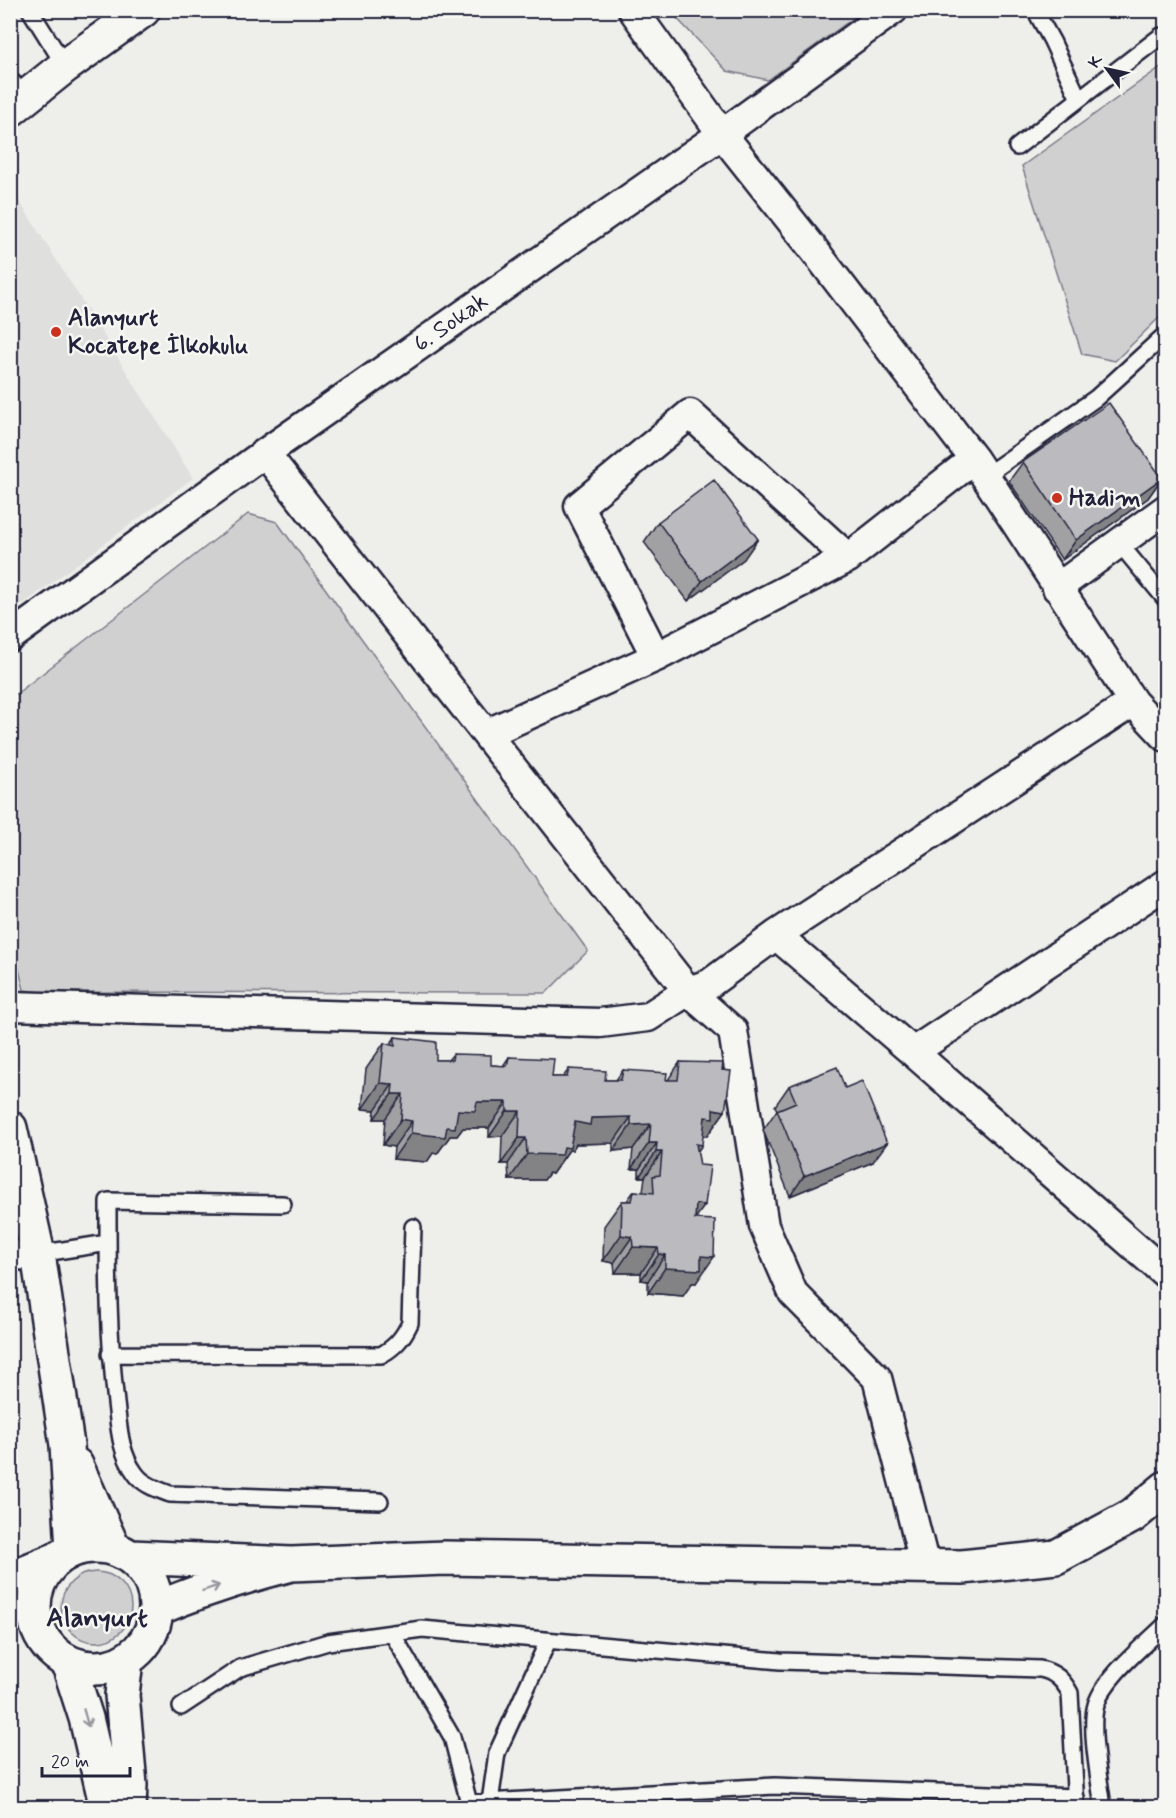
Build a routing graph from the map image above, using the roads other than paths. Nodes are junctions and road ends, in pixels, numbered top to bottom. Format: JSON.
{"nodes":[{"id":1,"x":30,"y":10,"type":"edge"},
{"id":2,"x":143,"y":10,"type":"edge"},
{"id":3,"x":633,"y":10,"type":"edge"},
{"id":4,"x":893,"y":10,"type":"edge"},
{"id":5,"x":1035,"y":10,"type":"edge"},
{"id":6,"x":1161,"y":36,"type":"dead end"},
{"id":7,"x":65,"y":66,"type":"junction"},
{"id":8,"x":16,"y":96,"type":"edge"},
{"id":9,"x":1079,"y":99,"type":"junction"},
{"id":10,"x":722,"y":134,"type":"junction"},
{"id":11,"x":1017,"y":147,"type":"dead end"},
{"id":12,"x":1166,"y":334,"type":"edge"},
{"id":13,"x":265,"y":453,"type":"junction"},
{"id":14,"x":979,"y":468,"type":"junction"},
{"id":15,"x":1166,"y":509,"type":"edge"},
{"id":16,"x":1119,"y":543,"type":"junction"},
{"id":17,"x":848,"y":558,"type":"junction"},
{"id":18,"x":1057,"y":588,"type":"junction"},
{"id":19,"x":1166,"y":600,"type":"edge"},
{"id":20,"x":10,"y":637,"type":"edge"},
{"id":21,"x":656,"y":657,"type":"junction"},
{"id":22,"x":1133,"y":702,"type":"junction"},
{"id":23,"x":486,"y":734,"type":"junction"},
{"id":24,"x":1166,"y":737,"type":"edge"},
{"id":25,"x":1166,"y":884,"type":"edge"},
{"id":26,"x":776,"y":935,"type":"junction"},
{"id":27,"x":688,"y":991,"type":"junction"},
{"id":28,"x":10,"y":1006,"type":"edge"},
{"id":29,"x":913,"y":1052,"type":"junction"},
{"id":30,"x":10,"y":1128,"type":"edge"},
{"id":31,"x":283,"y":1203,"type":"dead end"},
{"id":32,"x":413,"y":1227,"type":"dead end"},
{"id":33,"x":108,"y":1243,"type":"junction"},
{"id":34,"x":24,"y":1255,"type":"edge"},
{"id":35,"x":1166,"y":1274,"type":"edge"},
{"id":36,"x":110,"y":1354,"type":"junction"},
{"id":37,"x":67,"y":1444,"type":"junction"},
{"id":38,"x":1166,"y":1488,"type":"edge"},
{"id":39,"x":380,"y":1501,"type":"dead end"},
{"id":40,"x":122,"y":1553,"type":"junction"},
{"id":41,"x":64,"y":1555,"type":"junction"},
{"id":42,"x":291,"y":1564,"type":"junction"},
{"id":43,"x":925,"y":1566,"type":"junction"},
{"id":44,"x":10,"y":1578,"type":"edge"},
{"id":45,"x":156,"y":1609,"type":"junction"},
{"id":46,"x":10,"y":1617,"type":"edge"},
{"id":47,"x":1166,"y":1624,"type":"edge"},
{"id":48,"x":392,"y":1633,"type":"junction"},
{"id":49,"x":39,"y":1634,"type":"junction"},
{"id":50,"x":548,"y":1641,"type":"junction"},
{"id":51,"x":126,"y":1660,"type":"junction"},
{"id":52,"x":68,"y":1662,"type":"junction"},
{"id":53,"x":181,"y":1707,"type":"dead end"},
{"id":54,"x":490,"y":1802,"type":"junction"},
{"id":55,"x":1076,"y":1802,"type":"edge"},
{"id":56,"x":464,"y":1805,"type":"edge"},
{"id":57,"x":107,"y":1808,"type":"edge"},
{"id":58,"x":129,"y":1808,"type":"edge"},
{"id":59,"x":1103,"y":1808,"type":"edge"}],
"edges":[{"from":1,"to":7,"type":"lane"},
{"from":2,"to":7,"type":"street"},
{"from":3,"to":10,"type":"street"},
{"from":4,"to":10,"type":"street","name":"6. Sokak"},
{"from":5,"to":9,"type":"lane"},
{"from":6,"to":9,"type":"lane"},
{"from":7,"to":8,"type":"street"},
{"from":9,"to":11,"type":"lane"},
{"from":10,"to":13,"type":"street","name":"6. Sokak"},
{"from":10,"to":14,"type":"street"},
{"from":12,"to":14,"type":"lane"},
{"from":13,"to":20,"type":"street","name":"6. Sokak"},
{"from":13,"to":23,"type":"street"},
{"from":14,"to":17,"type":"street"},
{"from":14,"to":18,"type":"street"},
{"from":15,"to":16,"type":"street"},
{"from":16,"to":18,"type":"street"},
{"from":16,"to":19,"type":"lane"},
{"from":17,"to":21,"type":"street"},
{"from":17,"to":21,"type":"street"},
{"from":18,"to":22,"type":"street"},
{"from":21,"to":23,"type":"street"},
{"from":22,"to":24,"type":"street"},
{"from":22,"to":26,"type":"street"},
{"from":23,"to":27,"type":"street"},
{"from":25,"to":29,"type":"street"},
{"from":26,"to":27,"type":"street"},
{"from":26,"to":29,"type":"street"},
{"from":27,"to":28,"type":"street"},
{"from":27,"to":43,"type":"street"},
{"from":29,"to":35,"type":"street"},
{"from":30,"to":34,"type":"street"},
{"from":31,"to":33,"type":"lane"},
{"from":32,"to":36,"type":"lane"},
{"from":33,"to":34,"type":"lane"},
{"from":33,"to":36,"type":"lane"},
{"from":34,"to":37,"type":"street"},
{"from":36,"to":39,"type":"lane"},
{"from":37,"to":40,"type":"street"},
{"from":37,"to":41,"type":"street"},
{"from":38,"to":43,"type":"street"},
{"from":40,"to":41,"type":"street"},
{"from":40,"to":42,"type":"street"},
{"from":40,"to":45,"type":"street"},
{"from":41,"to":44,"type":"street"},
{"from":41,"to":49,"type":"street"},
{"from":42,"to":43,"type":"street"},
{"from":45,"to":42,"type":"street","one_way":true},
{"from":45,"to":51,"type":"street"},
{"from":46,"to":49,"type":"street"},
{"from":47,"to":59,"type":"lane"},
{"from":48,"to":50,"type":"lane"},
{"from":48,"to":53,"type":"lane"},
{"from":48,"to":56,"type":"lane"},
{"from":49,"to":52,"type":"street"},
{"from":50,"to":54,"type":"lane"},
{"from":50,"to":55,"type":"lane"},
{"from":51,"to":52,"type":"street"},
{"from":51,"to":58,"type":"street"},
{"from":52,"to":57,"type":"street","one_way":true},
{"from":54,"to":55,"type":"lane"},
{"from":54,"to":56,"type":"lane"}]}
